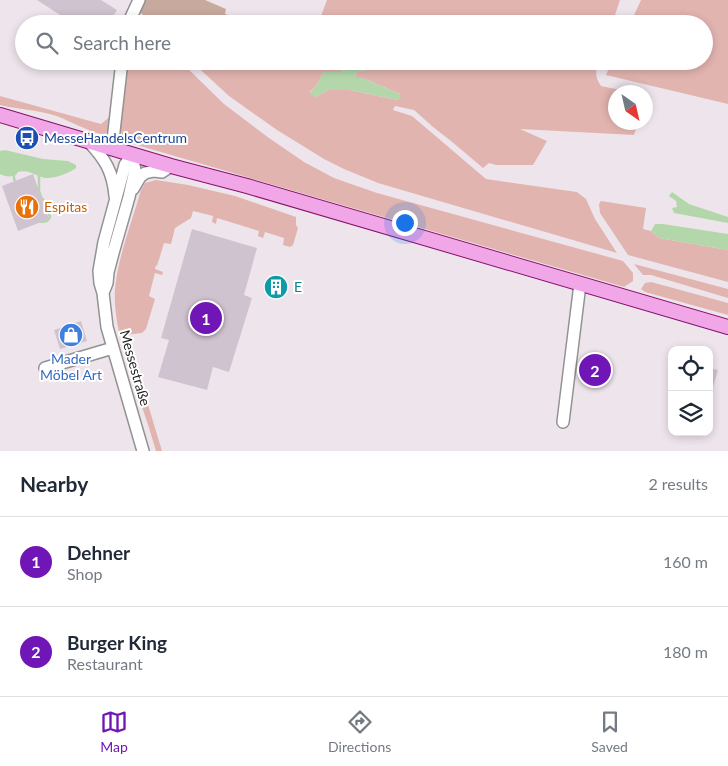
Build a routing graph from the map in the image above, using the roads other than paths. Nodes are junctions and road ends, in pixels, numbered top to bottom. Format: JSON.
{"nodes":[{"id":1,"x":139,"y":0,"type":"edge"},
{"id":2,"x":132,"y":15,"type":"edge"},
{"id":3,"x":121,"y":70,"type":"edge"},
{"id":4,"x":0,"y":114,"type":"edge"},
{"id":5,"x":89,"y":142,"type":"junction"},
{"id":6,"x":112,"y":149,"type":"junction"},
{"id":7,"x":132,"y":154,"type":"junction"},
{"id":8,"x":171,"y":166,"type":"junction"},
{"id":9,"x":129,"y":197,"type":"junction"},
{"id":10,"x":115,"y":200,"type":"junction"},
{"id":11,"x":580,"y":284,"type":"junction"},
{"id":12,"x":103,"y":293,"type":"junction"},
{"id":13,"x":728,"y":326,"type":"edge"},
{"id":14,"x":113,"y":348,"type":"junction"},
{"id":15,"x":45,"y":368,"type":"dead end"},
{"id":16,"x":562,"y":422,"type":"dead end"},
{"id":17,"x":143,"y":451,"type":"edge"}],
"edges":[{"from":1,"to":2,"type":"street"},
{"from":3,"to":6,"type":"street"},
{"from":4,"to":5,"type":"main road"},
{"from":5,"to":6,"type":"main road"},
{"from":5,"to":10,"type":"street","name":"Messestraße"},
{"from":6,"to":7,"type":"main road"},
{"from":7,"to":8,"type":"main road"},
{"from":7,"to":9,"type":"street","name":"Messestraße"},
{"from":7,"to":10,"type":"street","name":"Messestraße"},
{"from":8,"to":9,"type":"street","name":"Messestraße"},
{"from":8,"to":11,"type":"main road"},
{"from":9,"to":12,"type":"street","name":"Messestraße"},
{"from":10,"to":12,"type":"street","name":"Messestraße"},
{"from":11,"to":13,"type":"main road"},
{"from":11,"to":16,"type":"street"},
{"from":12,"to":14,"type":"street","name":"Messestraße"},
{"from":14,"to":15,"type":"street"},
{"from":14,"to":17,"type":"street","name":"Messestraße"}]}
